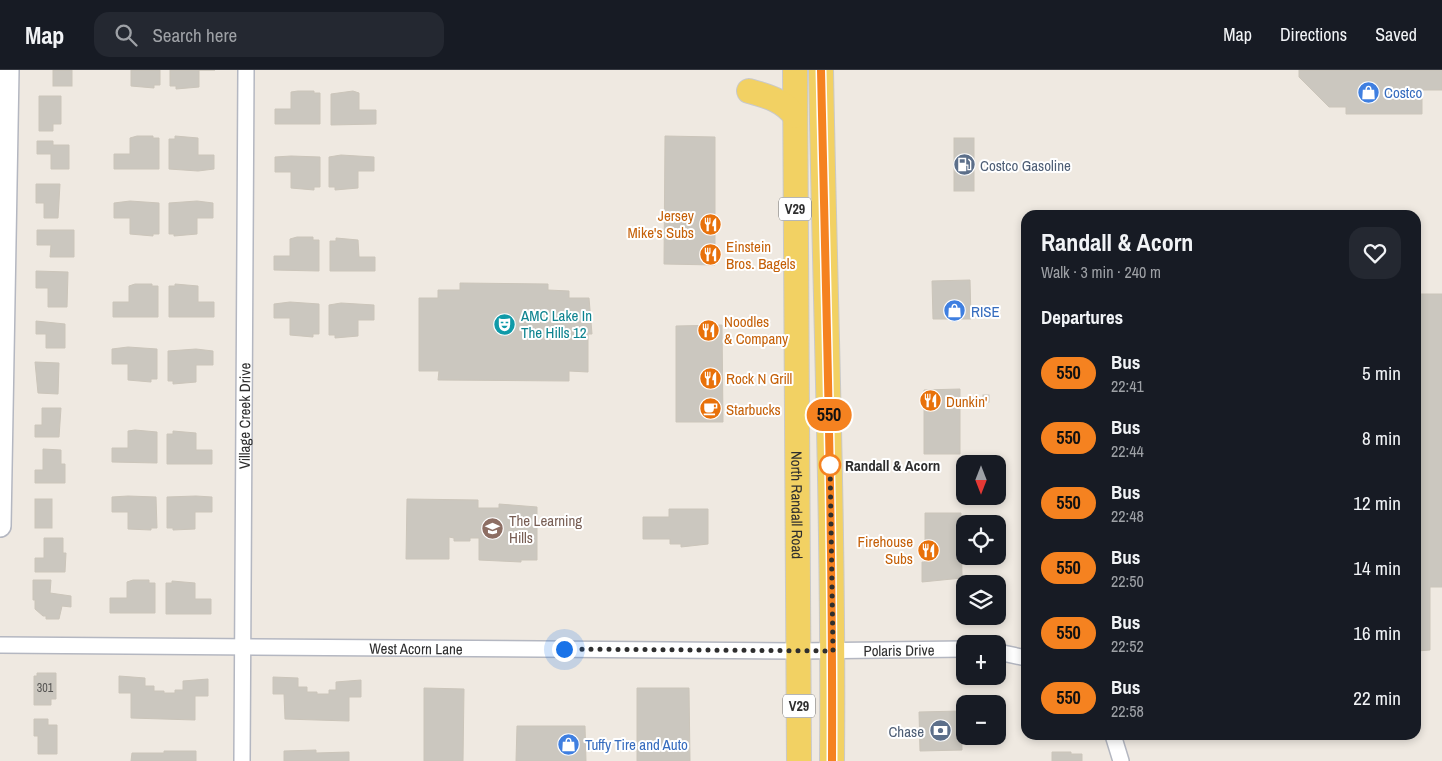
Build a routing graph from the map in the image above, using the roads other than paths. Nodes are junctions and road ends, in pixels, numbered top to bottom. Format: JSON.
{"nodes":[{"id":1,"x":8,"y":70,"type":"edge"},
{"id":2,"x":246,"y":70,"type":"edge"},
{"id":3,"x":795,"y":70,"type":"edge"},
{"id":4,"x":820,"y":70,"type":"edge"},
{"id":5,"x":749,"y":91,"type":"dead end"},
{"id":6,"x":794,"y":116,"type":"junction"},
{"id":7,"x":3,"y":244,"type":"edge"},
{"id":8,"x":0,"y":449,"type":"edge"},
{"id":9,"x":0,"y":526,"type":"edge"},
{"id":10,"x":0,"y":644,"type":"edge"},
{"id":11,"x":243,"y":646,"type":"junction"},
{"id":12,"x":956,"y":649,"type":"edge"},
{"id":13,"x":798,"y":651,"type":"junction"},
{"id":14,"x":833,"y":651,"type":"junction"},
{"id":15,"x":1006,"y":654,"type":"edge"},
{"id":16,"x":1021,"y":657,"type":"edge"},
{"id":17,"x":1115,"y":740,"type":"edge"},
{"id":18,"x":242,"y":761,"type":"edge"},
{"id":19,"x":799,"y":761,"type":"edge"},
{"id":20,"x":832,"y":761,"type":"edge"},
{"id":21,"x":1121,"y":761,"type":"edge"}],
"edges":[{"from":1,"to":7,"type":"street"},
{"from":2,"to":11,"type":"street","name":"Village Creek Drive"},
{"from":3,"to":6,"type":"main road","name":"North Randall Road","number":"V29"},
{"from":4,"to":14,"type":"main road","number":"V29"},
{"from":5,"to":6,"type":"main road"},
{"from":6,"to":13,"type":"main road","name":"North Randall Road","number":"V29"},
{"from":7,"to":8,"type":"street"},
{"from":8,"to":9,"type":"street"},
{"from":10,"to":11,"type":"street","name":"West Acorn Lane"},
{"from":11,"to":13,"type":"street","name":"West Acorn Lane"},
{"from":11,"to":18,"type":"street","name":"Village Creek Drive"},
{"from":12,"to":14,"type":"street","name":"Polaris Drive"},
{"from":13,"to":14,"type":"street","name":"West Acorn Lane"},
{"from":13,"to":19,"type":"main road","name":"North Randall Road","number":"V29"},
{"from":14,"to":20,"type":"main road","number":"V29"},
{"from":15,"to":16,"type":"street"},
{"from":17,"to":21,"type":"street"}]}
